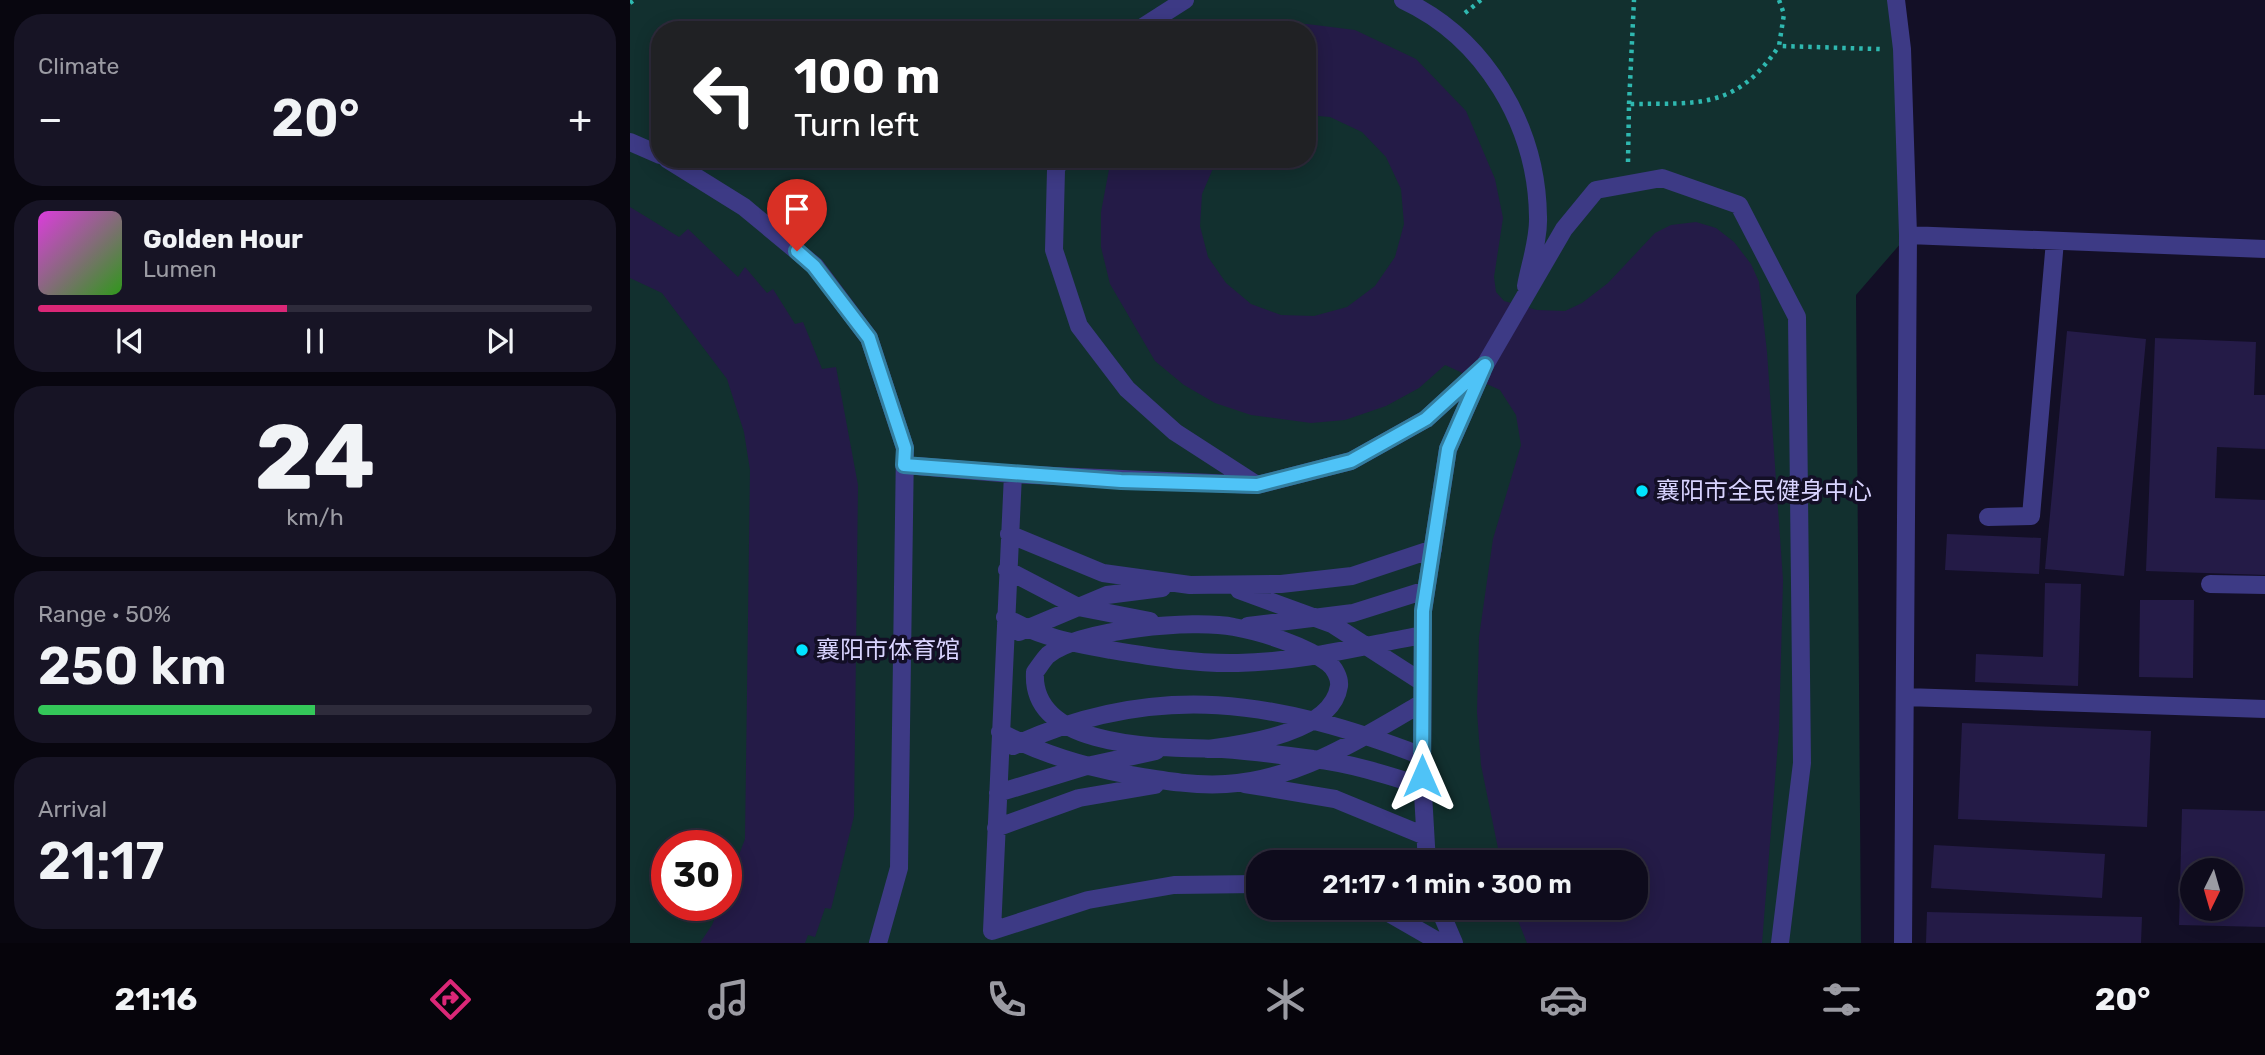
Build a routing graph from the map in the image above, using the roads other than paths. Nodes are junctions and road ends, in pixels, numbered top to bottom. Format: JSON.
{"nodes":[{"id":1,"x":1185,"y":0,"type":"edge"},
{"id":2,"x":1403,"y":0,"type":"edge"},
{"id":3,"x":1896,"y":0,"type":"edge"},
{"id":4,"x":1152,"y":21,"type":"edge"},
{"id":5,"x":630,"y":142,"type":"edge"},
{"id":6,"x":651,"y":151,"type":"edge"},
{"id":7,"x":681,"y":168,"type":"edge"},
{"id":8,"x":1057,"y":168,"type":"edge"},
{"id":9,"x":1908,"y":234,"type":"junction"},
{"id":10,"x":2056,"y":241,"type":"junction"},
{"id":11,"x":2265,"y":249,"type":"edge"},
{"id":12,"x":1524,"y":296,"type":"junction"},
{"id":13,"x":1485,"y":365,"type":"junction"},
{"id":14,"x":904,"y":465,"type":"junction"},
{"id":15,"x":1013,"y":474,"type":"junction"},
{"id":16,"x":1257,"y":485,"type":"junction"},
{"id":17,"x":1988,"y":517,"type":"dead end"},
{"id":18,"x":1009,"y":534,"type":"junction"},
{"id":19,"x":1433,"y":549,"type":"junction"},
{"id":20,"x":1007,"y":570,"type":"junction"},
{"id":21,"x":2210,"y":584,"type":"dead end"},
{"id":22,"x":1190,"y":585,"type":"junction"},
{"id":23,"x":1227,"y":585,"type":"junction"},
{"id":24,"x":2265,"y":585,"type":"edge"},
{"id":25,"x":1426,"y":590,"type":"junction"},
{"id":26,"x":1079,"y":607,"type":"junction"},
{"id":27,"x":1005,"y":617,"type":"junction"},
{"id":28,"x":1318,"y":619,"type":"junction"},
{"id":29,"x":1192,"y":625,"type":"junction"},
{"id":30,"x":1233,"y":626,"type":"junction"},
{"id":31,"x":1026,"y":629,"type":"junction"},
{"id":32,"x":1423,"y":635,"type":"junction"},
{"id":33,"x":1004,"y":638,"type":"junction"},
{"id":34,"x":1071,"y":643,"type":"junction"},
{"id":35,"x":1366,"y":646,"type":"junction"},
{"id":36,"x":1313,"y":655,"type":"junction"},
{"id":37,"x":1422,"y":682,"type":"junction"},
{"id":38,"x":1905,"y":697,"type":"junction"},
{"id":39,"x":1422,"y":704,"type":"junction"},
{"id":40,"x":2265,"y":709,"type":"edge"},
{"id":41,"x":1315,"y":719,"type":"junction"},
{"id":42,"x":1064,"y":725,"type":"junction"},
{"id":43,"x":1000,"y":732,"type":"junction"},
{"id":44,"x":1368,"y":735,"type":"junction"},
{"id":45,"x":1021,"y":743,"type":"junction"},
{"id":46,"x":1170,"y":748,"type":"junction"},
{"id":47,"x":1208,"y":749,"type":"junction"},
{"id":48,"x":1000,"y":752,"type":"junction"},
{"id":49,"x":1422,"y":756,"type":"junction"},
{"id":50,"x":1317,"y":759,"type":"junction"},
{"id":51,"x":1087,"y":766,"type":"junction"},
{"id":52,"x":1229,"y":784,"type":"junction"},
{"id":53,"x":1190,"y":785,"type":"junction"},
{"id":54,"x":1422,"y":786,"type":"junction"},
{"id":55,"x":998,"y":793,"type":"junction"},
{"id":56,"x":996,"y":828,"type":"junction"},
{"id":57,"x":1425,"y":836,"type":"junction"},
{"id":58,"x":1426,"y":850,"type":"edge"},
{"id":59,"x":1246,"y":884,"type":"edge"},
{"id":60,"x":1401,"y":920,"type":"edge"},
{"id":61,"x":1443,"y":920,"type":"edge"},
{"id":62,"x":878,"y":943,"type":"edge"},
{"id":63,"x":1441,"y":943,"type":"edge"},
{"id":64,"x":1454,"y":943,"type":"edge"},
{"id":65,"x":1780,"y":943,"type":"edge"},
{"id":66,"x":1903,"y":943,"type":"edge"}],
"edges":[{"from":1,"to":4,"type":"street"},
{"from":2,"to":12,"type":"street"},
{"from":3,"to":9,"type":"street"},
{"from":5,"to":6,"type":"street"},
{"from":7,"to":14,"type":"street"},
{"from":8,"to":16,"type":"street"},
{"from":9,"to":10,"type":"street"},
{"from":9,"to":38,"type":"street"},
{"from":10,"to":11,"type":"street"},
{"from":10,"to":17,"type":"street"},
{"from":12,"to":13,"type":"street"},
{"from":12,"to":65,"type":"street"},
{"from":13,"to":16,"type":"street"},
{"from":13,"to":19,"type":"street"},
{"from":14,"to":15,"type":"street"},
{"from":14,"to":62,"type":"street"},
{"from":15,"to":16,"type":"street"},
{"from":15,"to":18,"type":"street"},
{"from":18,"to":20,"type":"street"},
{"from":18,"to":22,"type":"street"},
{"from":19,"to":23,"type":"street"},
{"from":19,"to":25,"type":"street"},
{"from":20,"to":26,"type":"street"},
{"from":20,"to":27,"type":"street"},
{"from":21,"to":24,"type":"street"},
{"from":22,"to":23,"type":"street"},
{"from":22,"to":26,"type":"street"},
{"from":23,"to":28,"type":"street"},
{"from":25,"to":28,"type":"street"},
{"from":25,"to":32,"type":"street"},
{"from":26,"to":29,"type":"street"},
{"from":26,"to":31,"type":"street"},
{"from":27,"to":31,"type":"street"},
{"from":27,"to":33,"type":"street"},
{"from":28,"to":30,"type":"street"},
{"from":28,"to":35,"type":"street"},
{"from":29,"to":30,"type":"street"},
{"from":29,"to":34,"type":"street"},
{"from":30,"to":36,"type":"street"},
{"from":31,"to":33,"type":"street"},
{"from":31,"to":34,"type":"street"},
{"from":32,"to":35,"type":"street"},
{"from":32,"to":37,"type":"street"},
{"from":33,"to":43,"type":"street"},
{"from":34,"to":36,"type":"street"},
{"from":34,"to":42,"type":"street"},
{"from":35,"to":36,"type":"street"},
{"from":35,"to":37,"type":"street"},
{"from":36,"to":41,"type":"street"},
{"from":37,"to":39,"type":"street"},
{"from":38,"to":40,"type":"street"},
{"from":38,"to":66,"type":"street"},
{"from":39,"to":44,"type":"street"},
{"from":39,"to":49,"type":"street"},
{"from":41,"to":42,"type":"street"},
{"from":41,"to":44,"type":"street"},
{"from":41,"to":47,"type":"street"},
{"from":42,"to":45,"type":"street"},
{"from":42,"to":46,"type":"street"},
{"from":43,"to":45,"type":"street"},
{"from":43,"to":48,"type":"street"},
{"from":44,"to":49,"type":"street"},
{"from":44,"to":50,"type":"street"},
{"from":45,"to":48,"type":"street"},
{"from":45,"to":51,"type":"street"},
{"from":46,"to":47,"type":"street"},
{"from":46,"to":51,"type":"street"},
{"from":47,"to":50,"type":"street"},
{"from":48,"to":55,"type":"street"},
{"from":49,"to":54,"type":"street"},
{"from":50,"to":52,"type":"street"},
{"from":50,"to":54,"type":"street"},
{"from":51,"to":53,"type":"street"},
{"from":51,"to":55,"type":"street"},
{"from":52,"to":53,"type":"street"},
{"from":52,"to":57,"type":"street"},
{"from":53,"to":56,"type":"street"},
{"from":54,"to":57,"type":"street"},
{"from":55,"to":56,"type":"street"},
{"from":56,"to":59,"type":"street"},
{"from":57,"to":58,"type":"street"},
{"from":60,"to":63,"type":"street"},
{"from":61,"to":64,"type":"street"}]}
